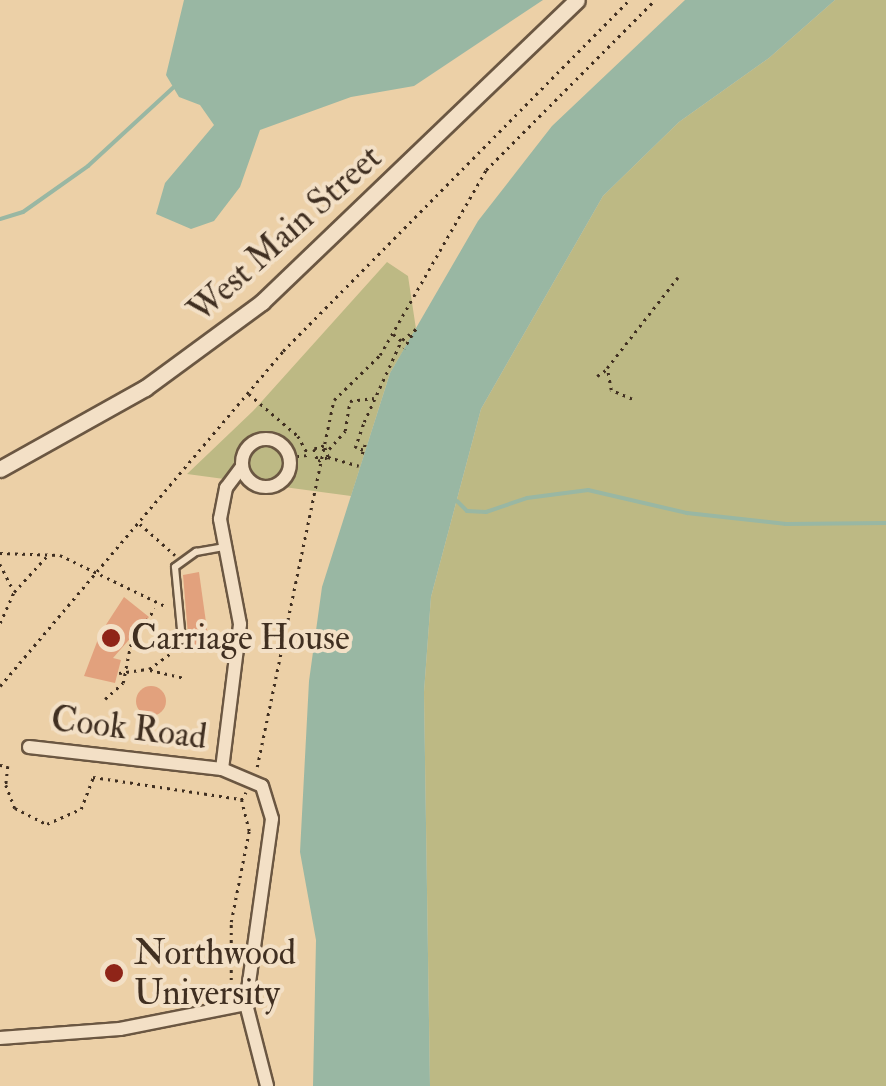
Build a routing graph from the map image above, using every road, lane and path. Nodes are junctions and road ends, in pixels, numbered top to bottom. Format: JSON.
{"nodes":[{"id":1,"x":577,"y":0,"type":"edge"},
{"id":2,"x":629,"y":0,"type":"edge"},
{"id":3,"x":655,"y":0,"type":"edge"},
{"id":4,"x":678,"y":277,"type":"dead end"},
{"id":5,"x":392,"y":333,"type":"junction"},
{"id":6,"x":401,"y":341,"type":"junction"},
{"id":7,"x":404,"y":349,"type":"dead end"},
{"id":8,"x":607,"y":368,"type":"junction"},
{"id":9,"x":597,"y":376,"type":"dead end"},
{"id":10,"x":248,"y":393,"type":"junction"},
{"id":11,"x":374,"y":398,"type":"junction"},
{"id":12,"x":632,"y":400,"type":"dead end"},
{"id":13,"x":365,"y":444,"type":"dead end"},
{"id":14,"x":324,"y":446,"type":"junction"},
{"id":15,"x":328,"y":450,"type":"junction"},
{"id":16,"x":311,"y":455,"type":"junction"},
{"id":17,"x":288,"y":457,"type":"junction"},
{"id":18,"x":328,"y":457,"type":"junction"},
{"id":19,"x":320,"y":462,"type":"junction"},
{"id":20,"x":359,"y":466,"type":"dead end"},
{"id":21,"x":242,"y":467,"type":"junction"},
{"id":22,"x":0,"y":469,"type":"edge"},
{"id":23,"x":139,"y":523,"type":"junction"},
{"id":24,"x":224,"y":547,"type":"junction"},
{"id":25,"x":0,"y":552,"type":"edge"},
{"id":26,"x":50,"y":554,"type":"junction"},
{"id":27,"x":180,"y":559,"type":"junction"},
{"id":28,"x":0,"y":564,"type":"edge"},
{"id":29,"x":99,"y":570,"type":"junction"},
{"id":30,"x":14,"y":592,"type":"junction"},
{"id":31,"x":155,"y":607,"type":"junction"},
{"id":32,"x":179,"y":608,"type":"junction"},
{"id":33,"x":0,"y":623,"type":"edge"},
{"id":34,"x":182,"y":640,"type":"joint"},
{"id":35,"x":149,"y":670,"type":"junction"},
{"id":36,"x":120,"y":673,"type":"dead end"},
{"id":37,"x":126,"y":674,"type":"junction"},
{"id":38,"x":185,"y":678,"type":"dead end"},
{"id":39,"x":0,"y":686,"type":"edge"},
{"id":40,"x":105,"y":699,"type":"dead end"},
{"id":41,"x":29,"y":747,"type":"dead end"},
{"id":42,"x":0,"y":765,"type":"edge"},
{"id":43,"x":222,"y":769,"type":"junction"},
{"id":44,"x":253,"y":782,"type":"junction"},
{"id":45,"x":241,"y":800,"type":"junction"},
{"id":46,"x":239,"y":1005,"type":"junction"},
{"id":47,"x":0,"y":1038,"type":"edge"},
{"id":48,"x":267,"y":1086,"type":"edge"}],
"edges":[{"from":1,"to":22,"type":"street","name":"West Main Street"},
{"from":2,"to":10,"type":"path"},
{"from":3,"to":5,"type":"path"},
{"from":4,"to":8,"type":"path"},
{"from":5,"to":6,"type":"path"},
{"from":5,"to":14,"type":"path"},
{"from":6,"to":7,"type":"path"},
{"from":6,"to":11,"type":"path"},
{"from":8,"to":9,"type":"path"},
{"from":8,"to":12,"type":"path"},
{"from":10,"to":16,"type":"path"},
{"from":10,"to":23,"type":"path"},
{"from":11,"to":13,"type":"path"},
{"from":11,"to":15,"type":"path"},
{"from":14,"to":15,"type":"path"},
{"from":14,"to":16,"type":"path"},
{"from":14,"to":19,"type":"path"},
{"from":15,"to":18,"type":"path"},
{"from":16,"to":17,"type":"path"},
{"from":16,"to":19,"type":"path"},
{"from":17,"to":21,"type":"street"},
{"from":17,"to":21,"type":"street"},
{"from":18,"to":19,"type":"path"},
{"from":18,"to":20,"type":"path"},
{"from":19,"to":44,"type":"path"},
{"from":21,"to":24,"type":"street"},
{"from":23,"to":27,"type":"path"},
{"from":23,"to":29,"type":"path"},
{"from":24,"to":27,"type":"lane"},
{"from":24,"to":43,"type":"street"},
{"from":25,"to":26,"type":"path"},
{"from":26,"to":29,"type":"path"},
{"from":26,"to":30,"type":"path"},
{"from":27,"to":32,"type":"lane"},
{"from":28,"to":30,"type":"path"},
{"from":29,"to":31,"type":"path"},
{"from":29,"to":39,"type":"path"},
{"from":30,"to":33,"type":"path"},
{"from":31,"to":32,"type":"path"},
{"from":31,"to":37,"type":"path"},
{"from":32,"to":34,"type":"lane"},
{"from":34,"to":35,"type":"path"},
{"from":35,"to":37,"type":"path"},
{"from":35,"to":38,"type":"path"},
{"from":36,"to":37,"type":"path"},
{"from":37,"to":40,"type":"path"},
{"from":41,"to":43,"type":"street","name":"Cook Road"},
{"from":42,"to":45,"type":"path"},
{"from":43,"to":44,"type":"street","name":"Cook Road"},
{"from":44,"to":45,"type":"path"},
{"from":44,"to":46,"type":"street"},
{"from":45,"to":46,"type":"path"},
{"from":46,"to":47,"type":"street"},
{"from":46,"to":48,"type":"street"}]}
